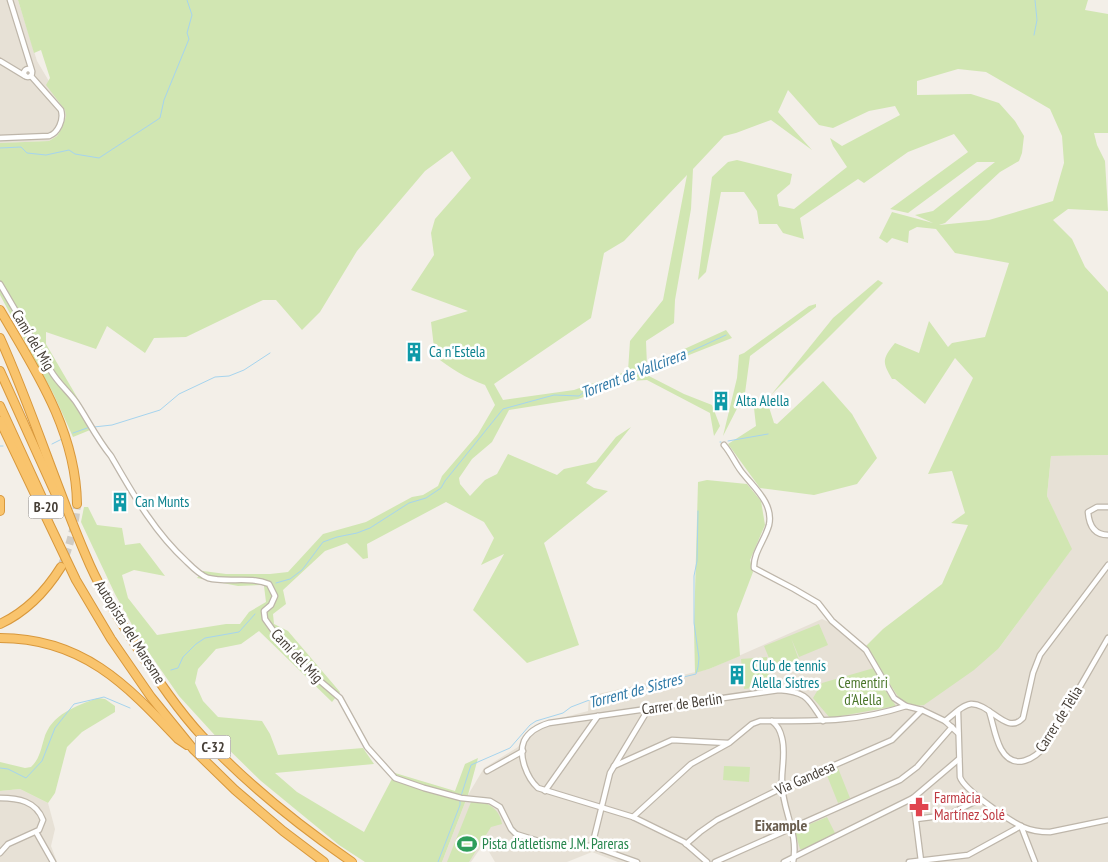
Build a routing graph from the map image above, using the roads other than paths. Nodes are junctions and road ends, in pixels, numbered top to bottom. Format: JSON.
{"nodes":[{"id":1,"x":10,"y":0,"type":"edge"},
{"id":2,"x":0,"y":61,"type":"edge"},
{"id":3,"x":28,"y":72,"type":"junction"},
{"id":4,"x":0,"y":138,"type":"edge"},
{"id":5,"x":0,"y":284,"type":"edge"},
{"id":6,"x":0,"y":310,"type":"edge"},
{"id":7,"x":0,"y":338,"type":"edge"},
{"id":8,"x":0,"y":371,"type":"edge"},
{"id":9,"x":0,"y":406,"type":"edge"},
{"id":10,"x":0,"y":421,"type":"edge"},
{"id":11,"x":724,"y":445,"type":"dead end"},
{"id":12,"x":0,"y":500,"type":"edge"},
{"id":13,"x":77,"y":504,"type":"tunnel mouth"},
{"id":14,"x":1108,"y":507,"type":"edge"},
{"id":15,"x":0,"y":511,"type":"edge"},
{"id":16,"x":1108,"y":535,"type":"edge"},
{"id":17,"x":86,"y":556,"type":"junction"},
{"id":18,"x":1108,"y":565,"type":"edge"},
{"id":19,"x":61,"y":567,"type":"tunnel mouth"},
{"id":20,"x":93,"y":607,"type":"junction"},
{"id":21,"x":0,"y":624,"type":"edge"},
{"id":22,"x":0,"y":638,"type":"edge"},
{"id":23,"x":1108,"y":638,"type":"edge"},
{"id":24,"x":906,"y":706,"type":"junction"},
{"id":25,"x":649,"y":708,"type":"junction"},
{"id":26,"x":922,"y":710,"type":"junction"},
{"id":27,"x":989,"y":711,"type":"junction"},
{"id":28,"x":958,"y":712,"type":"junction"},
{"id":29,"x":598,"y":716,"type":"junction"},
{"id":30,"x":945,"y":720,"type":"junction"},
{"id":31,"x":772,"y":721,"type":"junction"},
{"id":32,"x":823,"y":721,"type":"junction"},
{"id":33,"x":952,"y":727,"type":"junction"},
{"id":34,"x":958,"y":733,"type":"junction"},
{"id":35,"x":730,"y":743,"type":"junction"},
{"id":36,"x":194,"y":750,"type":"junction"},
{"id":37,"x":523,"y":751,"type":"junction"},
{"id":38,"x":959,"y":758,"type":"junction"},
{"id":39,"x":614,"y":766,"type":"junction"},
{"id":40,"x":488,"y":772,"type":"dead end"},
{"id":41,"x":782,"y":788,"type":"junction"},
{"id":42,"x":545,"y":791,"type":"junction"},
{"id":43,"x":0,"y":798,"type":"edge"},
{"id":44,"x":913,"y":798,"type":"junction"},
{"id":45,"x":980,"y":799,"type":"junction"},
{"id":46,"x":601,"y":808,"type":"junction"},
{"id":47,"x":634,"y":817,"type":"junction"},
{"id":48,"x":916,"y":819,"type":"junction"},
{"id":49,"x":1108,"y":820,"type":"edge"},
{"id":50,"x":1021,"y":826,"type":"junction"},
{"id":51,"x":791,"y":828,"type":"junction"},
{"id":52,"x":1032,"y":830,"type":"junction"},
{"id":53,"x":36,"y":832,"type":"junction"},
{"id":54,"x":1026,"y":839,"type":"junction"},
{"id":55,"x":686,"y":844,"type":"junction"},
{"id":56,"x":592,"y":846,"type":"junction"},
{"id":57,"x":0,"y":853,"type":"edge"},
{"id":58,"x":968,"y":855,"type":"junction"},
{"id":59,"x":794,"y":860,"type":"edge"},
{"id":60,"x":920,"y":861,"type":"edge"},
{"id":61,"x":54,"y":862,"type":"edge"},
{"id":62,"x":324,"y":862,"type":"edge"},
{"id":63,"x":352,"y":862,"type":"edge"},
{"id":64,"x":637,"y":862,"type":"edge"},
{"id":65,"x":707,"y":862,"type":"edge"},
{"id":66,"x":716,"y":862,"type":"edge"},
{"id":67,"x":784,"y":862,"type":"edge"},
{"id":68,"x":909,"y":862,"type":"edge"},
{"id":69,"x":972,"y":862,"type":"edge"},
{"id":70,"x":1035,"y":862,"type":"edge"}],
"edges":[{"from":1,"to":3,"type":"street"},
{"from":2,"to":3,"type":"street"},
{"from":3,"to":4,"type":"street"},
{"from":5,"to":56,"type":"street","name":"Camí del Mig"},
{"from":6,"to":13,"type":"highway"},
{"from":7,"to":17,"type":"highway","name":"Autopista del Maresme","number":"C-32"},
{"from":8,"to":17,"type":"highway","number":"B-20"},
{"from":9,"to":20,"type":"highway","number":"B-20"},
{"from":10,"to":20,"type":"highway","name":"Autopista del Maresme","number":"C-32"},
{"from":11,"to":24,"type":"street"},
{"from":12,"to":15,"type":"highway"},
{"from":14,"to":16,"type":"street"},
{"from":17,"to":63,"type":"highway","name":"Autopista del Maresme","number":"C-32"},
{"from":18,"to":27,"type":"street"},
{"from":19,"to":21,"type":"highway"},
{"from":20,"to":36,"type":"highway","name":"Autopista del Maresme","number":"C-32"},
{"from":22,"to":36,"type":"highway"},
{"from":23,"to":27,"type":"street","name":"Carrer de Tèlia"},
{"from":24,"to":26,"type":"street"},
{"from":24,"to":32,"type":"street"},
{"from":25,"to":29,"type":"street","name":"Carrer de Berlin"},
{"from":25,"to":32,"type":"street","name":"Carrer de Berlin"},
{"from":25,"to":39,"type":"street"},
{"from":26,"to":30,"type":"street"},
{"from":26,"to":41,"type":"street","name":"Via Gandesa"},
{"from":27,"to":28,"type":"street"},
{"from":28,"to":30,"type":"street"},
{"from":28,"to":34,"type":"street"},
{"from":29,"to":37,"type":"street","name":"Carrer de Berlin"},
{"from":29,"to":42,"type":"street"},
{"from":30,"to":33,"type":"street"},
{"from":31,"to":32,"type":"street"},
{"from":31,"to":35,"type":"street"},
{"from":31,"to":41,"type":"street"},
{"from":33,"to":34,"type":"street"},
{"from":33,"to":51,"type":"street"},
{"from":34,"to":38,"type":"street"},
{"from":35,"to":39,"type":"street"},
{"from":35,"to":47,"type":"street"},
{"from":36,"to":62,"type":"highway","name":"Autopista del Maresme","number":"C-32"},
{"from":37,"to":40,"type":"street"},
{"from":37,"to":42,"type":"street"},
{"from":38,"to":44,"type":"street"},
{"from":38,"to":45,"type":"street"},
{"from":39,"to":46,"type":"street"},
{"from":41,"to":51,"type":"street"},
{"from":41,"to":55,"type":"street","name":"Via Gandesa"},
{"from":42,"to":46,"type":"street"},
{"from":43,"to":53,"type":"street"},
{"from":44,"to":48,"type":"street"},
{"from":44,"to":59,"type":"street"},
{"from":45,"to":48,"type":"street"},
{"from":45,"to":50,"type":"street"},
{"from":46,"to":47,"type":"street"},
{"from":46,"to":56,"type":"street"},
{"from":47,"to":55,"type":"street"},
{"from":48,"to":60,"type":"street"},
{"from":49,"to":52,"type":"street"},
{"from":50,"to":52,"type":"street"},
{"from":50,"to":54,"type":"street"},
{"from":50,"to":58,"type":"street"},
{"from":51,"to":59,"type":"street"},
{"from":51,"to":66,"type":"street"},
{"from":52,"to":54,"type":"street"},
{"from":53,"to":57,"type":"street"},
{"from":53,"to":61,"type":"street"},
{"from":54,"to":70,"type":"street"},
{"from":55,"to":65,"type":"street"},
{"from":56,"to":64,"type":"street","name":"Camí del Mig"},
{"from":58,"to":60,"type":"street"},
{"from":58,"to":69,"type":"street"},
{"from":59,"to":67,"type":"street"},
{"from":60,"to":68,"type":"street"}]}
